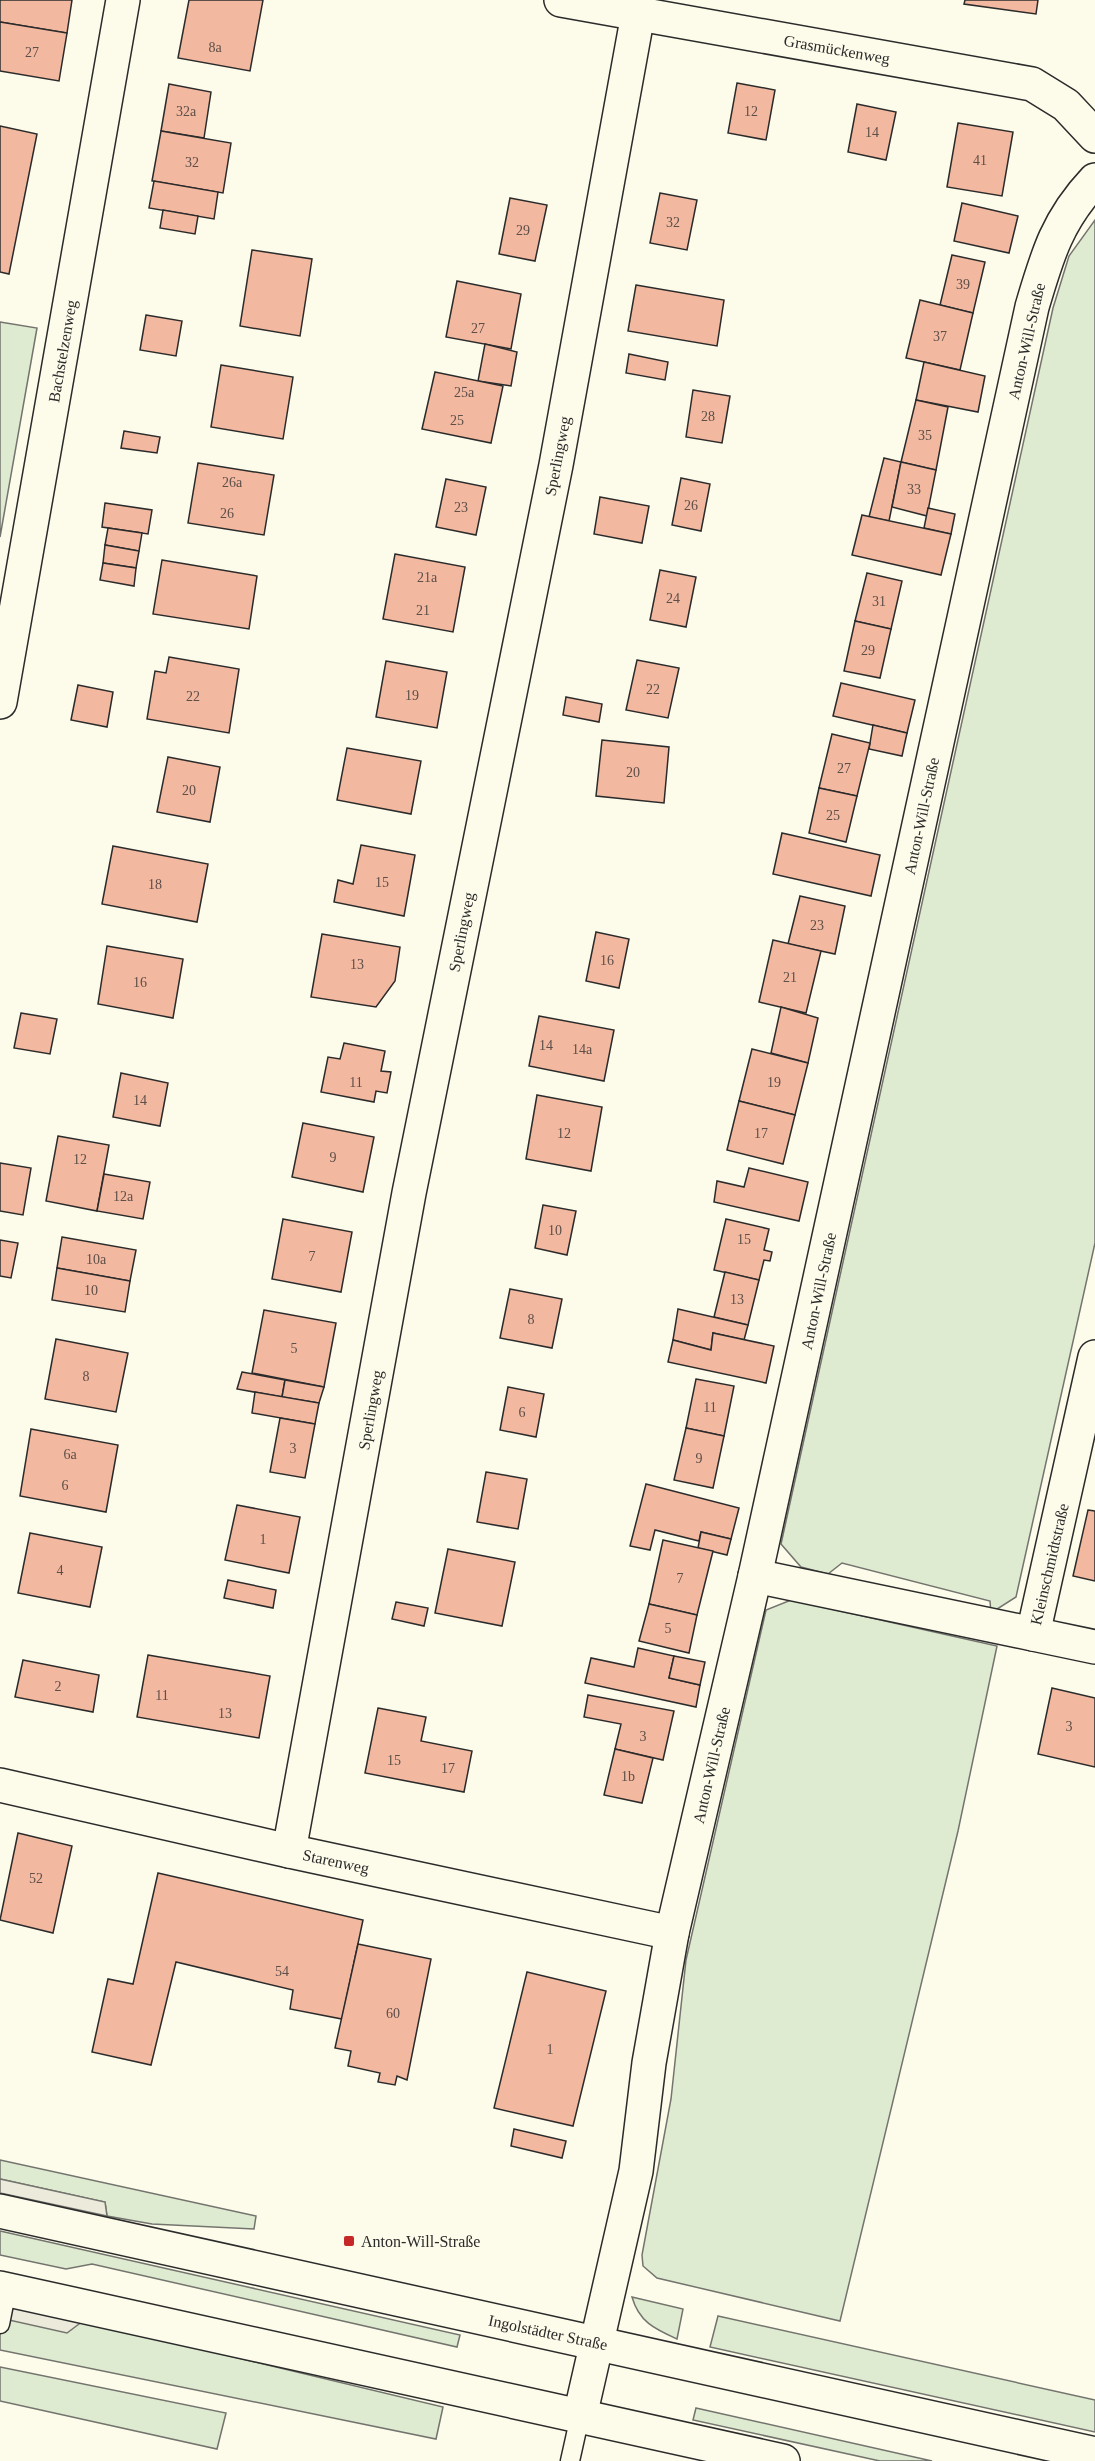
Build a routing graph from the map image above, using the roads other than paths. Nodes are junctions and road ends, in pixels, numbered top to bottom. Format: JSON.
{"nodes":[{"id":1,"x":123,"y":0,"type":"edge"},
{"id":2,"x":561,"y":0,"type":"edge"},
{"id":3,"x":638,"y":14,"type":"junction"},
{"id":4,"x":1095,"y":136,"type":"edge"},
{"id":5,"x":1095,"y":180,"type":"edge"},
{"id":6,"x":0,"y":702,"type":"edge"},
{"id":7,"x":1095,"y":1357,"type":"edge"},
{"id":8,"x":755,"y":1576,"type":"junction"},
{"id":9,"x":1034,"y":1634,"type":"junction"},
{"id":10,"x":1095,"y":1647,"type":"edge"},
{"id":11,"x":0,"y":1785,"type":"edge"},
{"id":12,"x":289,"y":1851,"type":"junction"},
{"id":13,"x":672,"y":1933,"type":"junction"},
{"id":14,"x":0,"y":2211,"type":"edge"},
{"id":15,"x":4,"y":2289,"type":"edge"},
{"id":16,"x":0,"y":2324,"type":"edge"},
{"id":17,"x":598,"y":2343,"type":"junction"},
{"id":18,"x":580,"y":2416,"type":"junction"},
{"id":19,"x":1095,"y":2454,"type":"edge"},
{"id":20,"x":570,"y":2461,"type":"edge"},
{"id":21,"x":783,"y":2461,"type":"edge"}],
"edges":[{"from":1,"to":6,"type":"street","name":"Bachstelzenweg"},
{"from":2,"to":3,"type":"street","name":"Grasmückenweg"},
{"from":3,"to":4,"type":"street","name":"Grasmückenweg"},
{"from":3,"to":12,"type":"street","name":"Sperlingweg"},
{"from":5,"to":8,"type":"street","name":"Anton-Will-Straße"},
{"from":7,"to":9,"type":"street","name":"Kleinschmidtstraße"},
{"from":8,"to":9,"type":"street","name":"Kleinschmidtstraße"},
{"from":8,"to":13,"type":"street","name":"Anton-Will-Straße"},
{"from":9,"to":10,"type":"street"},
{"from":11,"to":12,"type":"street","name":"Starenweg"},
{"from":12,"to":13,"type":"street","name":"Starenweg"},
{"from":13,"to":17,"type":"street","name":"Anton-Will-Straße"},
{"from":14,"to":17,"type":"street","name":"Ingolstädter Straße"},
{"from":15,"to":16,"type":"lane"},
{"from":15,"to":18,"type":"street"},
{"from":17,"to":18,"type":"street","name":"Anton-Will-Straße"},
{"from":17,"to":19,"type":"street","name":"Ingolstädter Straße"},
{"from":18,"to":20,"type":"lane"},
{"from":18,"to":21,"type":"street"}]}
